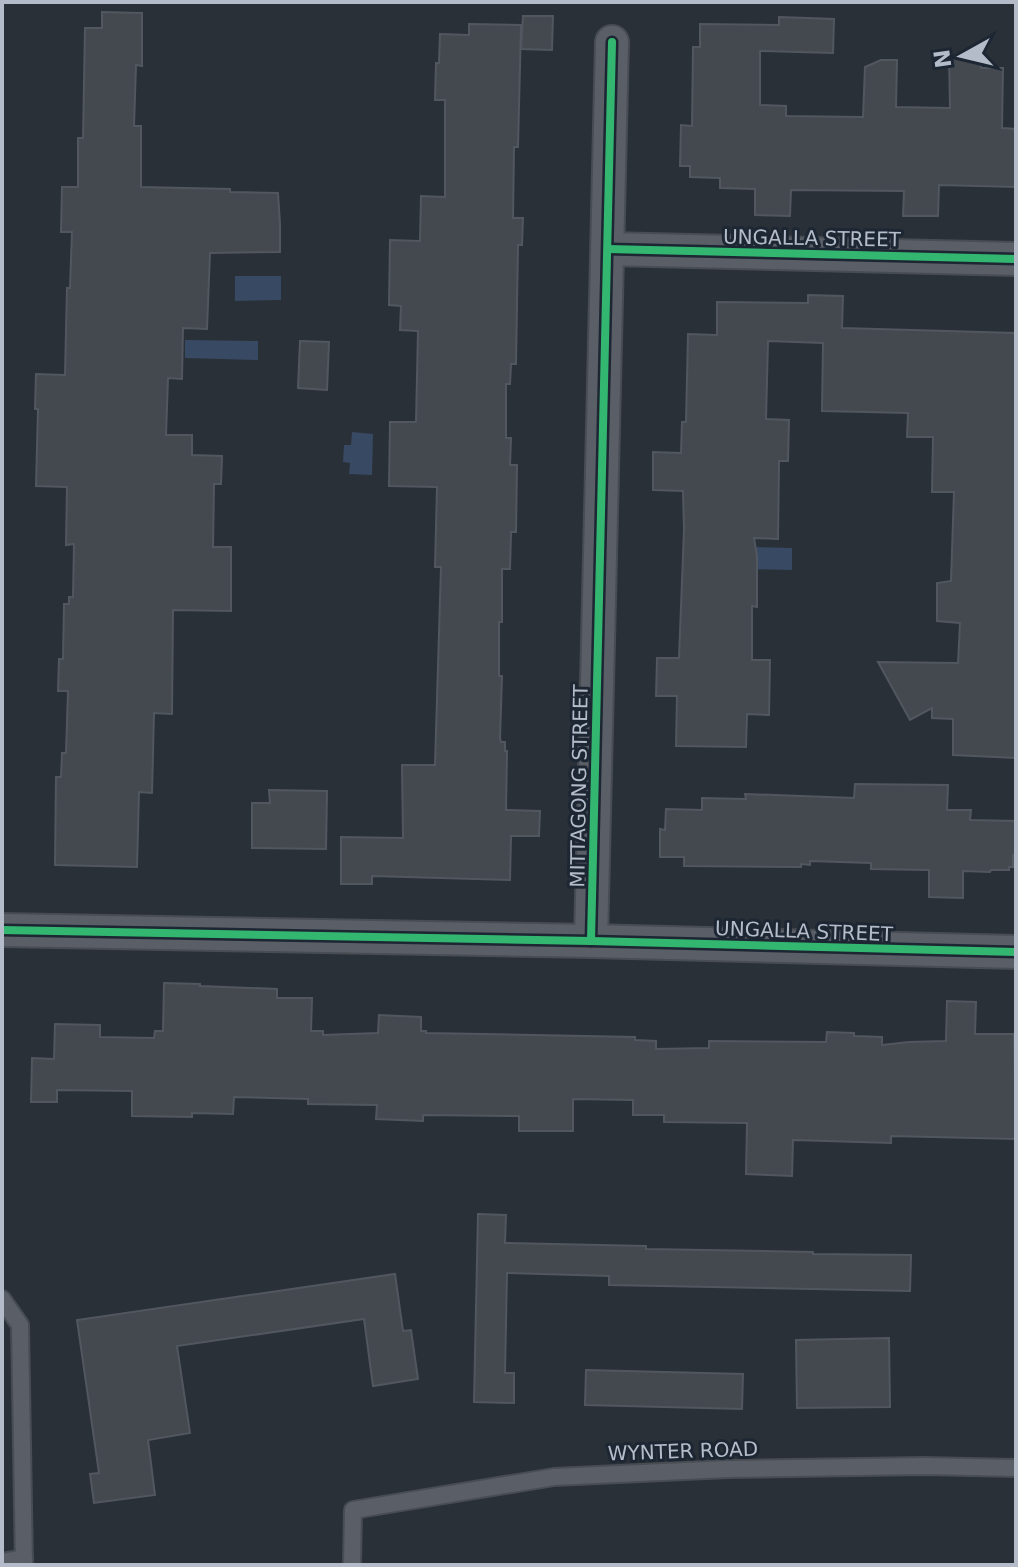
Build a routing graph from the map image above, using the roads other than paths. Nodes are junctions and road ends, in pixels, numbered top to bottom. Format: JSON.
{"nodes":[{"id":1,"x":612,"y":42,"type":"dead end"},
{"id":2,"x":608,"y":249,"type":"junction"},
{"id":3,"x":1016,"y":259,"type":"edge"},
{"id":4,"x":2,"y":930,"type":"edge"},
{"id":5,"x":591,"y":941,"type":"junction"},
{"id":6,"x":1016,"y":952,"type":"edge"},
{"id":7,"x":2,"y":1299,"type":"edge"},
{"id":8,"x":1016,"y":1468,"type":"edge"},
{"id":9,"x":2,"y":1562,"type":"edge"},
{"id":10,"x":24,"y":1562,"type":"edge"},
{"id":11,"x":352,"y":1565,"type":"edge"}],
"edges":[{"from":1,"to":2,"type":"street","name":"MITTAGONG STREET"},
{"from":2,"to":3,"type":"street","name":"UNGALLA STREET"},
{"from":2,"to":5,"type":"street","name":"MITTAGONG STREET"},
{"from":4,"to":5,"type":"street"},
{"from":5,"to":6,"type":"street","name":"UNGALLA STREET"},
{"from":7,"to":10,"type":"lane"},
{"from":8,"to":11,"type":"lane","name":"WYNTER ROAD"},
{"from":9,"to":10,"type":"lane"}]}
